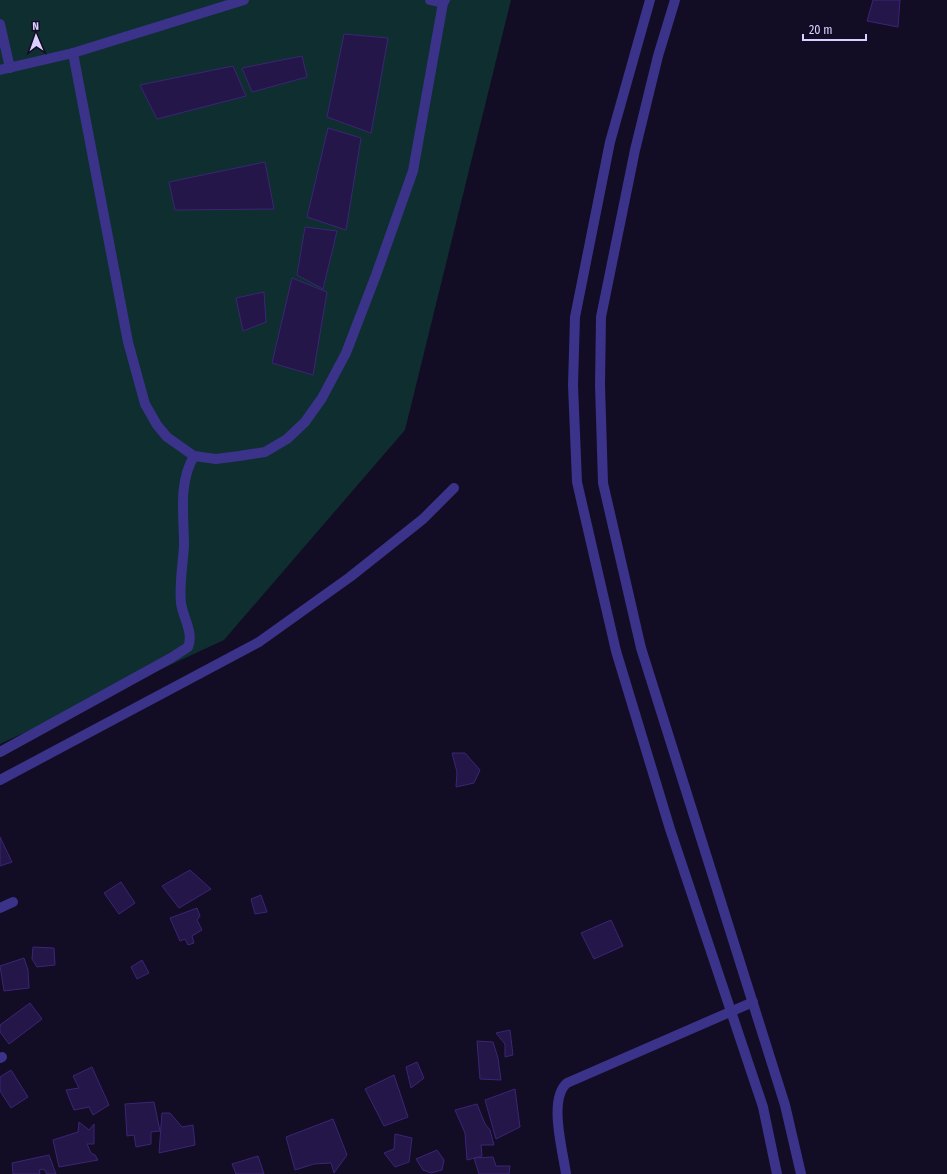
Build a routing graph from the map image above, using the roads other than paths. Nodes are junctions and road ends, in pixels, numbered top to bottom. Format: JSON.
{"nodes":[{"id":1,"x":244,"y":0,"type":"edge"},
{"id":2,"x":430,"y":0,"type":"edge"},
{"id":3,"x":650,"y":0,"type":"edge"},
{"id":4,"x":675,"y":0,"type":"edge"},
{"id":5,"x":444,"y":1,"type":"edge"},
{"id":6,"x":0,"y":24,"type":"edge"},
{"id":7,"x":73,"y":54,"type":"junction"},
{"id":8,"x":5,"y":69,"type":"edge"},
{"id":9,"x":194,"y":456,"type":"junction"},
{"id":10,"x":454,"y":488,"type":"dead end"},
{"id":11,"x":0,"y":752,"type":"edge"},
{"id":12,"x":0,"y":780,"type":"edge"},
{"id":13,"x":13,"y":902,"type":"dead end"},
{"id":14,"x":0,"y":908,"type":"edge"},
{"id":15,"x":753,"y":1002,"type":"junction"},
{"id":16,"x":731,"y":1011,"type":"junction"},
{"id":17,"x":566,"y":1174,"type":"edge"},
{"id":18,"x":777,"y":1174,"type":"edge"},
{"id":19,"x":801,"y":1174,"type":"edge"}],
"edges":[{"from":1,"to":7,"type":"street"},
{"from":2,"to":5,"type":"street"},
{"from":3,"to":16,"type":"street"},
{"from":4,"to":15,"type":"street"},
{"from":5,"to":9,"type":"street"},
{"from":6,"to":8,"type":"street"},
{"from":7,"to":8,"type":"street"},
{"from":7,"to":9,"type":"street"},
{"from":9,"to":11,"type":"street"},
{"from":10,"to":12,"type":"street"},
{"from":13,"to":14,"type":"street"},
{"from":15,"to":16,"type":"street"},
{"from":15,"to":19,"type":"street"},
{"from":16,"to":17,"type":"street"},
{"from":16,"to":18,"type":"street"}]}
